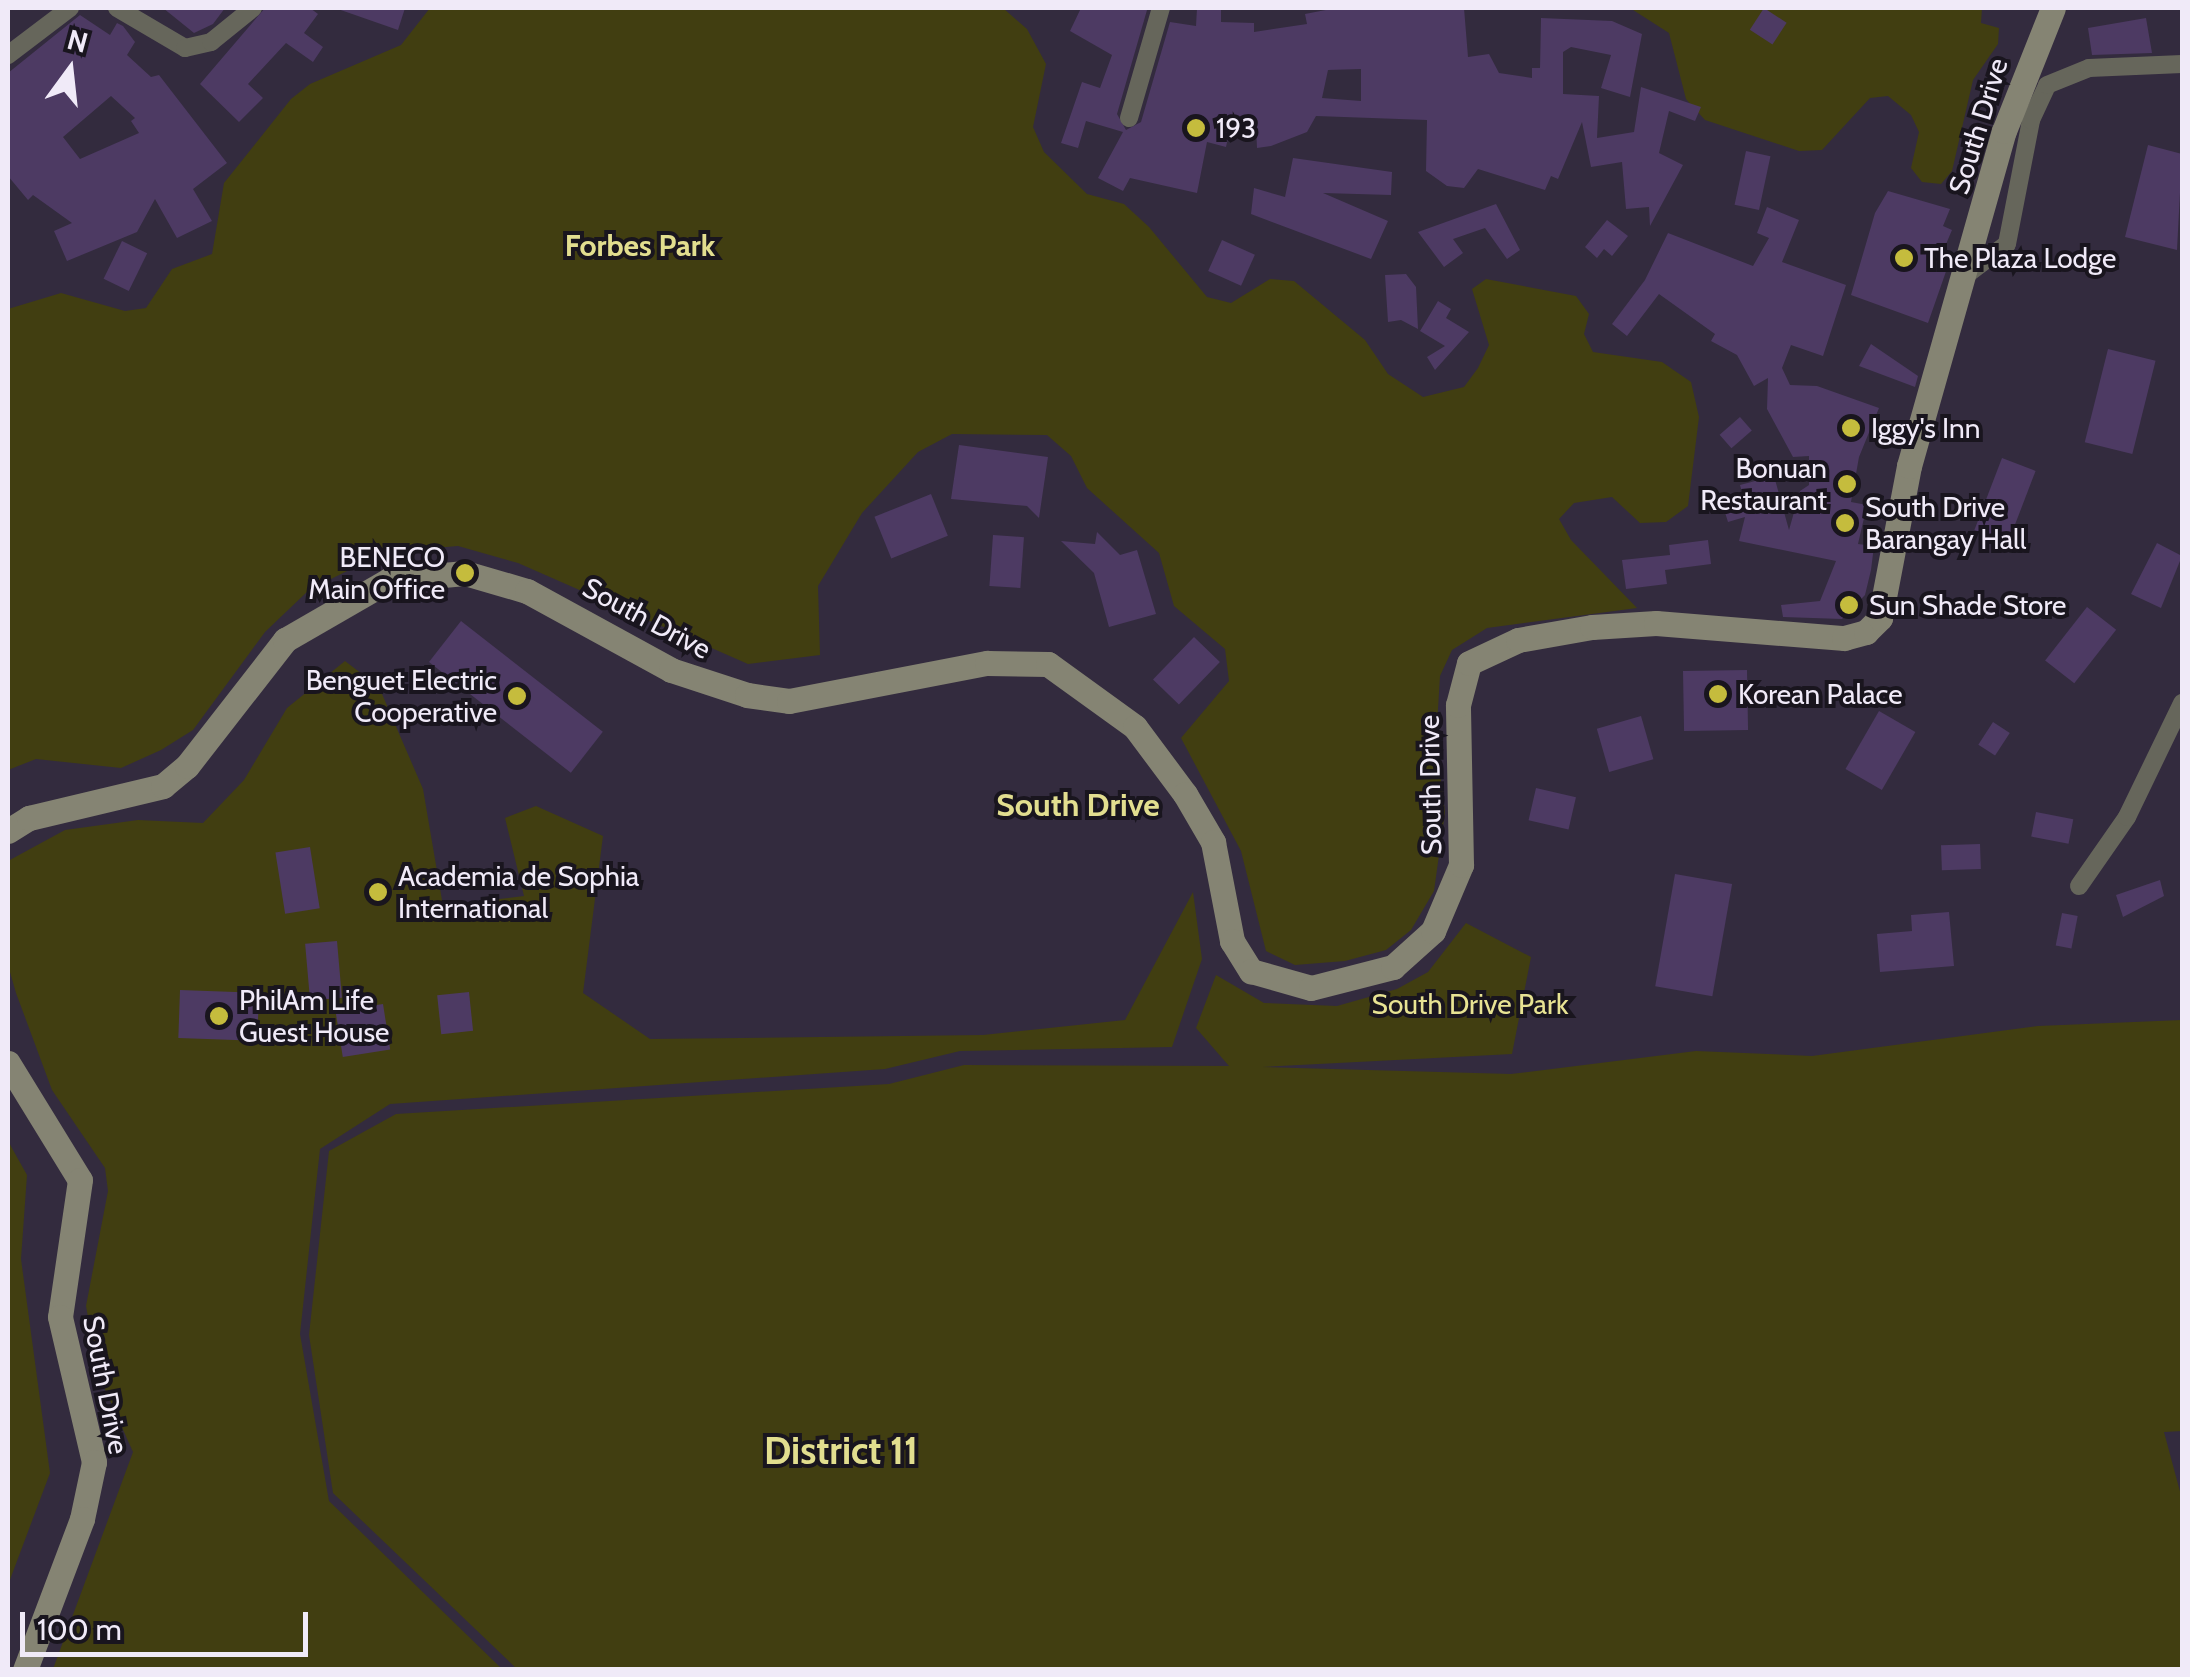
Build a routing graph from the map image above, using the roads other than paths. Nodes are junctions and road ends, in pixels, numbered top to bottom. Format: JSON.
{"nodes":[{"id":1,"x":70,"y":8,"type":"edge"},
{"id":2,"x":118,"y":8,"type":"edge"},
{"id":3,"x":253,"y":8,"type":"edge"},
{"id":4,"x":1161,"y":8,"type":"edge"},
{"id":5,"x":2052,"y":8,"type":"edge"},
{"id":6,"x":8,"y":55,"type":"edge"},
{"id":7,"x":2182,"y":64,"type":"edge"},
{"id":8,"x":1129,"y":118,"type":"dead end"},
{"id":9,"x":1966,"y":275,"type":"junction"},
{"id":10,"x":2182,"y":704,"type":"edge"},
{"id":11,"x":8,"y":831,"type":"edge"},
{"id":12,"x":2079,"y":886,"type":"dead end"},
{"id":13,"x":8,"y":1063,"type":"edge"},
{"id":14,"x":25,"y":1670,"type":"edge"}],
"edges":[{"from":1,"to":6,"type":"street"},
{"from":2,"to":3,"type":"street"},
{"from":4,"to":8,"type":"street"},
{"from":5,"to":9,"type":"main road","name":"South Drive"},
{"from":7,"to":9,"type":"street"},
{"from":9,"to":11,"type":"main road","name":"South Drive"},
{"from":10,"to":12,"type":"street"},
{"from":13,"to":14,"type":"main road","name":"South Drive"}]}
